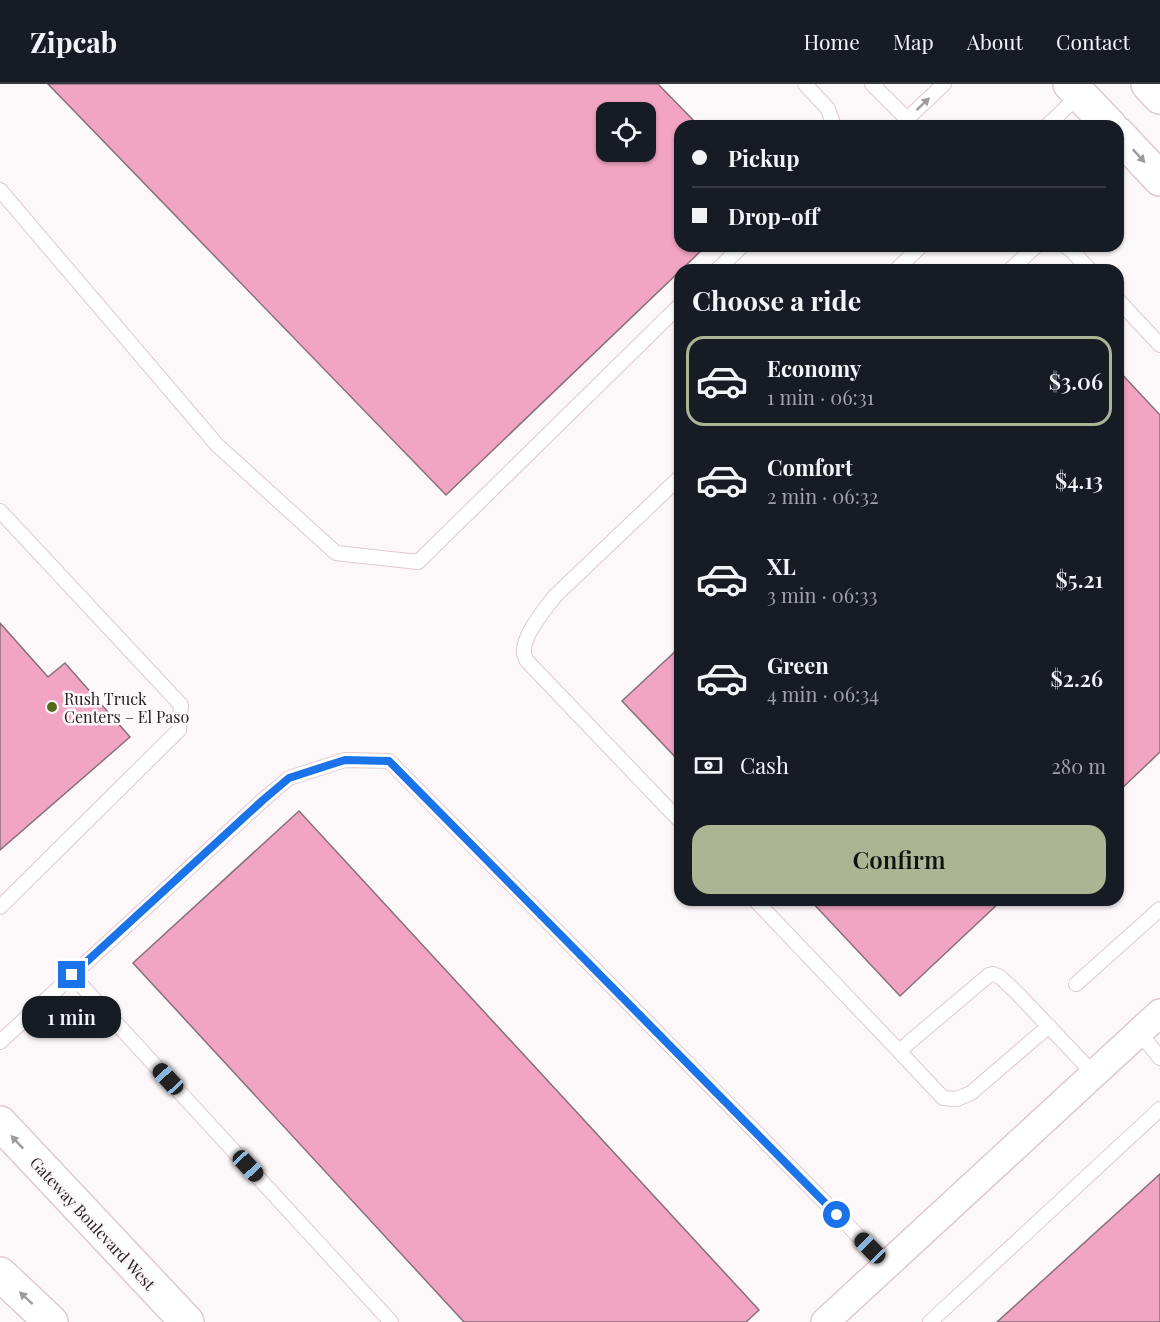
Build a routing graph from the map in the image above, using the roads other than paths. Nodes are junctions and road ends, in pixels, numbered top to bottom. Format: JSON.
{"nodes":[{"id":1,"x":805,"y":84,"type":"edge"},
{"id":2,"x":872,"y":84,"type":"edge"},
{"id":3,"x":944,"y":84,"type":"edge"},
{"id":4,"x":1148,"y":84,"type":"edge"},
{"id":5,"x":1075,"y":89,"type":"edge"},
{"id":6,"x":1160,"y":97,"type":"edge"},
{"id":7,"x":832,"y":120,"type":"edge"},
{"id":8,"x":1052,"y":120,"type":"edge"},
{"id":9,"x":1104,"y":120,"type":"edge"},
{"id":10,"x":1124,"y":140,"type":"edge"},
{"id":11,"x":1160,"y":179,"type":"edge"},
{"id":12,"x":0,"y":190,"type":"edge"},
{"id":13,"x":736,"y":252,"type":"edge"},
{"id":14,"x":916,"y":252,"type":"edge"},
{"id":15,"x":1029,"y":252,"type":"edge"},
{"id":16,"x":1073,"y":252,"type":"edge"},
{"id":17,"x":723,"y":264,"type":"edge"},
{"id":18,"x":907,"y":264,"type":"edge"},
{"id":19,"x":1016,"y":264,"type":"edge"},
{"id":20,"x":1084,"y":264,"type":"edge"},
{"id":21,"x":1124,"y":306,"type":"edge"},
{"id":22,"x":674,"y":311,"type":"edge"},
{"id":23,"x":1160,"y":345,"type":"edge"},
{"id":24,"x":674,"y":483,"type":"edge"},
{"id":25,"x":0,"y":512,"type":"edge"},
{"id":26,"x":674,"y":815,"type":"edge"},
{"id":27,"x":761,"y":906,"type":"edge"},
{"id":28,"x":0,"y":907,"type":"edge"},
{"id":29,"x":1160,"y":909,"type":"edge"},
{"id":30,"x":72,"y":975,"type":"junction"},
{"id":31,"x":1076,"y":984,"type":"dead end"},
{"id":32,"x":1160,"y":1013,"type":"edge"},
{"id":33,"x":1049,"y":1026,"type":"junction"},
{"id":34,"x":1139,"y":1032,"type":"junction"},
{"id":35,"x":0,"y":1042,"type":"edge"},
{"id":36,"x":899,"y":1052,"type":"junction"},
{"id":37,"x":1160,"y":1058,"type":"edge"},
{"id":38,"x":1094,"y":1074,"type":"junction"},
{"id":39,"x":1160,"y":1109,"type":"edge"},
{"id":40,"x":0,"y":1123,"type":"edge"},
{"id":41,"x":887,"y":1265,"type":"junction"},
{"id":42,"x":0,"y":1274,"type":"edge"},
{"id":43,"x":51,"y":1322,"type":"edge"},
{"id":44,"x":187,"y":1322,"type":"edge"},
{"id":45,"x":391,"y":1322,"type":"edge"},
{"id":46,"x":825,"y":1322,"type":"edge"},
{"id":47,"x":930,"y":1322,"type":"edge"}],
"edges":[{"from":1,"to":7,"type":"lane"},
{"from":2,"to":3,"type":"lane","one_way":true},
{"from":4,"to":6,"type":"main road"},
{"from":5,"to":8,"type":"lane"},
{"from":5,"to":9,"type":"main road"},
{"from":10,"to":11,"type":"main road","one_way":true},
{"from":12,"to":22,"type":"lane"},
{"from":13,"to":17,"type":"lane"},
{"from":14,"to":18,"type":"lane"},
{"from":15,"to":19,"type":"lane"},
{"from":16,"to":20,"type":"lane"},
{"from":21,"to":23,"type":"lane"},
{"from":24,"to":26,"type":"lane"},
{"from":25,"to":28,"type":"lane"},
{"from":27,"to":36,"type":"lane"},
{"from":29,"to":31,"type":"lane"},
{"from":30,"to":35,"type":"lane"},
{"from":30,"to":41,"type":"lane"},
{"from":30,"to":45,"type":"lane"},
{"from":32,"to":34,"type":"street"},
{"from":33,"to":36,"type":"lane"},
{"from":33,"to":36,"type":"lane"},
{"from":33,"to":38,"type":"lane"},
{"from":34,"to":37,"type":"lane"},
{"from":34,"to":38,"type":"street"},
{"from":38,"to":41,"type":"street"},
{"from":39,"to":47,"type":"lane"},
{"from":44,"to":40,"type":"main road","name":"Gateway Boulevard West","one_way":true},
{"from":41,"to":46,"type":"street"},
{"from":43,"to":42,"type":"main road","one_way":true}]}
